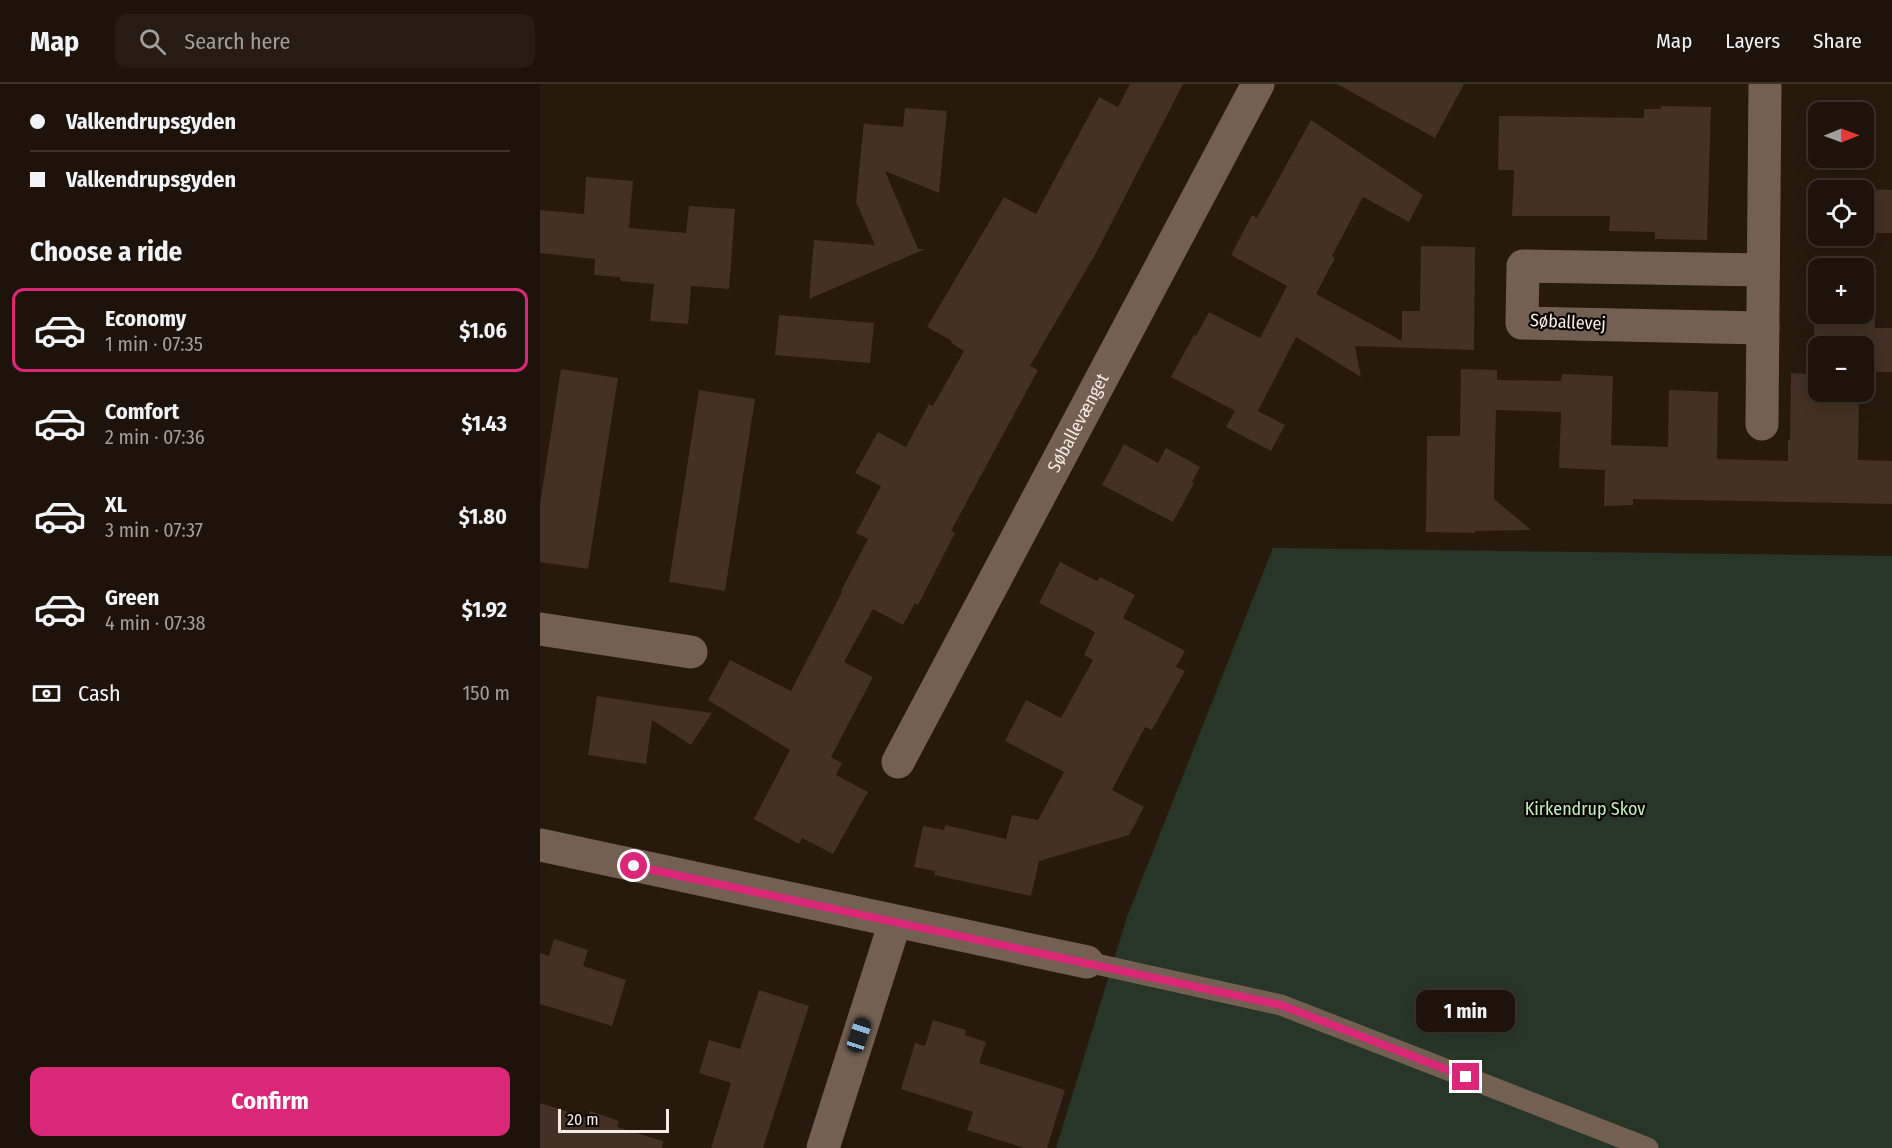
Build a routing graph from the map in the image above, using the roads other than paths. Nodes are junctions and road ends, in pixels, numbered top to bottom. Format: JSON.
{"nodes":[{"id":1,"x":1258,"y":84,"type":"edge"},
{"id":2,"x":1765,"y":84,"type":"edge"},
{"id":3,"x":1763,"y":270,"type":"junction"},
{"id":4,"x":1763,"y":328,"type":"junction"},
{"id":5,"x":1762,"y":424,"type":"dead end"},
{"id":6,"x":540,"y":629,"type":"edge"},
{"id":7,"x":691,"y":652,"type":"dead end"},
{"id":8,"x":898,"y":762,"type":"dead end"},
{"id":9,"x":540,"y":845,"type":"edge"},
{"id":10,"x":895,"y":922,"type":"junction"},
{"id":11,"x":1087,"y":963,"type":"joint"},
{"id":12,"x":823,"y":1148,"type":"edge"},
{"id":13,"x":1648,"y":1148,"type":"edge"}],
"edges":[{"from":1,"to":8,"type":"street","name":"Søballevænget"},
{"from":2,"to":3,"type":"street"},
{"from":3,"to":4,"type":"street"},
{"from":3,"to":4,"type":"street","name":"Søballevej"},
{"from":4,"to":5,"type":"street"},
{"from":6,"to":7,"type":"street"},
{"from":9,"to":10,"type":"street"},
{"from":10,"to":11,"type":"street"},
{"from":10,"to":12,"type":"street"},
{"from":11,"to":13,"type":"lane"}]}
